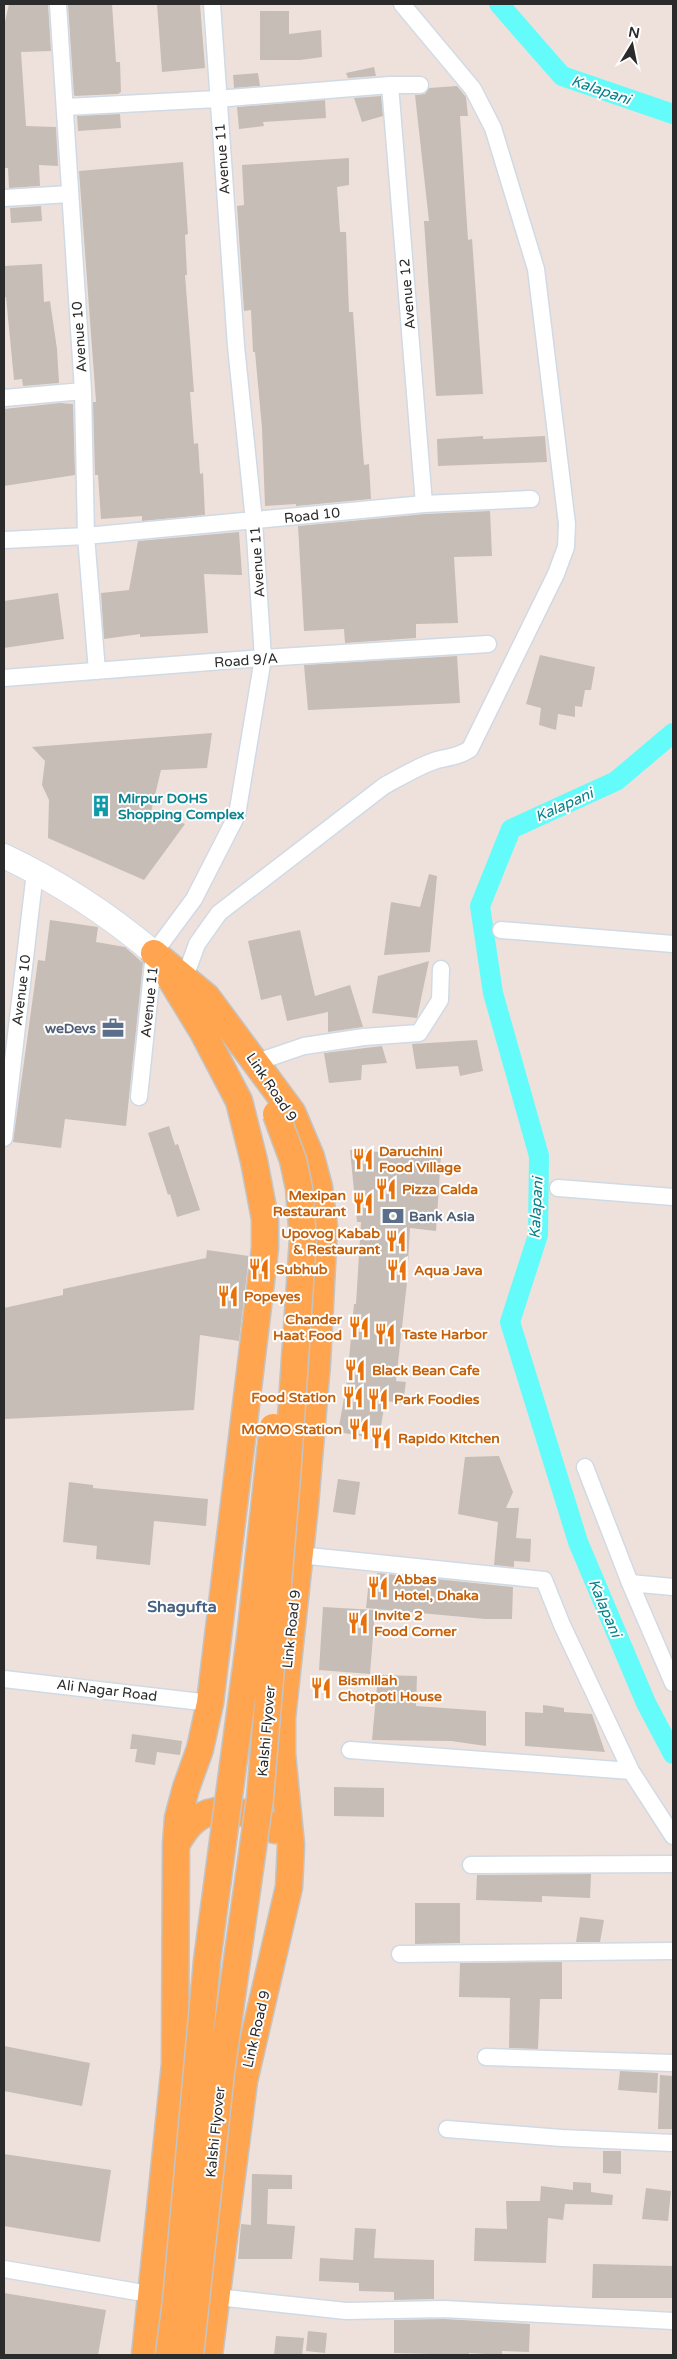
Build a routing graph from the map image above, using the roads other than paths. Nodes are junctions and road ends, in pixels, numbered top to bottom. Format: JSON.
{"nodes":[{"id":1,"x":58,"y":4,"type":"edge"},
{"id":2,"x":212,"y":4,"type":"edge"},
{"id":3,"x":402,"y":4,"type":"edge"},
{"id":4,"x":390,"y":85,"type":"junction"},
{"id":5,"x":420,"y":85,"type":"dead end"},
{"id":6,"x":217,"y":99,"type":"junction"},
{"id":7,"x":66,"y":107,"type":"junction"},
{"id":8,"x":70,"y":194,"type":"junction"},
{"id":9,"x":4,"y":198,"type":"edge"},
{"id":10,"x":83,"y":391,"type":"junction"},
{"id":11,"x":4,"y":398,"type":"edge"},
{"id":12,"x":531,"y":499,"type":"dead end"},
{"id":13,"x":424,"y":504,"type":"junction"},
{"id":14,"x":254,"y":521,"type":"junction"},
{"id":15,"x":86,"y":536,"type":"junction"},
{"id":16,"x":4,"y":540,"type":"edge"},
{"id":17,"x":488,"y":644,"type":"dead end"},
{"id":18,"x":263,"y":658,"type":"junction"},
{"id":19,"x":97,"y":671,"type":"junction"},
{"id":20,"x":4,"y":678,"type":"edge"},
{"id":21,"x":4,"y":856,"type":"edge"},
{"id":22,"x":35,"y":872,"type":"junction"},
{"id":23,"x":501,"y":930,"type":"dead end"},
{"id":24,"x":673,"y":944,"type":"edge"},
{"id":25,"x":154,"y":953,"type":"junction"},
{"id":26,"x":441,"y":969,"type":"dead end"},
{"id":27,"x":185,"y":977,"type":"junction"},
{"id":28,"x":262,"y":1070,"type":"junction"},
{"id":29,"x":139,"y":1097,"type":"dead end"},
{"id":30,"x":239,"y":1100,"type":"junction"},
{"id":31,"x":274,"y":1123,"type":"junction"},
{"id":32,"x":4,"y":1138,"type":"edge"},
{"id":33,"x":558,"y":1188,"type":"dead end"},
{"id":34,"x":673,"y":1197,"type":"edge"},
{"id":35,"x":585,"y":1467,"type":"dead end"},
{"id":36,"x":299,"y":1555,"type":"junction"},
{"id":37,"x":630,"y":1583,"type":"junction"},
{"id":38,"x":673,"y":1586,"type":"edge"},
{"id":39,"x":4,"y":1679,"type":"edge"},
{"id":40,"x":673,"y":1683,"type":"edge"},
{"id":41,"x":210,"y":1703,"type":"junction"},
{"id":42,"x":350,"y":1750,"type":"dead end"},
{"id":43,"x":631,"y":1771,"type":"junction"},
{"id":44,"x":673,"y":1836,"type":"edge"},
{"id":45,"x":176,"y":1845,"type":"junction"},
{"id":46,"x":291,"y":1845,"type":"junction"},
{"id":47,"x":673,"y":1864,"type":"edge"},
{"id":48,"x":471,"y":1865,"type":"dead end"},
{"id":49,"x":673,"y":1951,"type":"edge"},
{"id":50,"x":400,"y":1954,"type":"dead end"},
{"id":51,"x":486,"y":2057,"type":"dead end"},
{"id":52,"x":673,"y":2063,"type":"edge"},
{"id":53,"x":447,"y":2129,"type":"dead end"},
{"id":54,"x":673,"y":2143,"type":"edge"},
{"id":55,"x":4,"y":2269,"type":"edge"},
{"id":56,"x":149,"y":2294,"type":"junction"},
{"id":57,"x":217,"y":2297,"type":"junction"},
{"id":58,"x":673,"y":2321,"type":"edge"},
{"id":59,"x":145,"y":2355,"type":"edge"},
{"id":60,"x":169,"y":2355,"type":"edge"},
{"id":61,"x":190,"y":2355,"type":"edge"},
{"id":62,"x":210,"y":2355,"type":"edge"}],
"edges":[{"from":1,"to":7,"type":"street","name":"Avenue 10"},
{"from":2,"to":6,"type":"street","name":"Avenue 11"},
{"from":3,"to":27,"type":"street"},
{"from":4,"to":5,"type":"street"},
{"from":4,"to":6,"type":"street"},
{"from":4,"to":13,"type":"street","name":"Avenue 12"},
{"from":6,"to":7,"type":"street"},
{"from":6,"to":14,"type":"street","name":"Avenue 11"},
{"from":7,"to":8,"type":"street","name":"Avenue 10"},
{"from":8,"to":9,"type":"street"},
{"from":8,"to":10,"type":"street","name":"Avenue 10"},
{"from":10,"to":11,"type":"street"},
{"from":10,"to":15,"type":"street","name":"Avenue 10"},
{"from":12,"to":13,"type":"street","name":"Road 10"},
{"from":13,"to":14,"type":"street","name":"Road 10"},
{"from":14,"to":15,"type":"street","name":"Road 10"},
{"from":14,"to":18,"type":"street","name":"Avenue 11"},
{"from":15,"to":16,"type":"street","name":"Road 10"},
{"from":15,"to":19,"type":"street","name":"Avenue 10"},
{"from":17,"to":18,"type":"street","name":"Road 9/A"},
{"from":18,"to":19,"type":"street","name":"Road 9/A"},
{"from":18,"to":25,"type":"street","name":"Avenue 11"},
{"from":19,"to":20,"type":"street","name":"Road 9/A"},
{"from":21,"to":22,"type":"main road","name":"Link Road 9"},
{"from":22,"to":25,"type":"main road","name":"Link Road 9"},
{"from":22,"to":32,"type":"street","name":"Avenue 10"},
{"from":23,"to":24,"type":"street"},
{"from":25,"to":27,"type":"main road","name":"Link Road 9"},
{"from":25,"to":29,"type":"street","name":"Avenue 11"},
{"from":25,"to":30,"type":"main road","name":"Link Road 9"},
{"from":26,"to":28,"type":"street"},
{"from":27,"to":28,"type":"main road","name":"Link Road 9"},
{"from":28,"to":31,"type":"main road","name":"Kalshi Flyover"},
{"from":28,"to":36,"type":"main road","name":"Link Road 9"},
{"from":30,"to":31,"type":"main road"},
{"from":30,"to":41,"type":"main road","name":"Link Road 9"},
{"from":31,"to":60,"type":"main road","bridge":true},
{"from":31,"to":61,"type":"main road","name":"Kalshi Flyover","bridge":true},
{"from":33,"to":34,"type":"street"},
{"from":35,"to":37,"type":"street"},
{"from":36,"to":43,"type":"street"},
{"from":36,"to":46,"type":"main road","name":"Link Road 9"},
{"from":37,"to":38,"type":"street"},
{"from":37,"to":40,"type":"street"},
{"from":39,"to":41,"type":"street","name":"Ali Nagar Road"},
{"from":41,"to":45,"type":"main road","name":"Link Road 9"},
{"from":42,"to":43,"type":"street"},
{"from":43,"to":44,"type":"street"},
{"from":45,"to":46,"type":"main road"},
{"from":45,"to":56,"type":"main road","name":"Link Road 9"},
{"from":46,"to":57,"type":"main road","name":"Link Road 9"},
{"from":47,"to":48,"type":"street"},
{"from":49,"to":50,"type":"street"},
{"from":51,"to":52,"type":"street"},
{"from":53,"to":54,"type":"street"},
{"from":55,"to":56,"type":"street"},
{"from":56,"to":59,"type":"main road","name":"Link Road 9"},
{"from":57,"to":58,"type":"street"},
{"from":57,"to":62,"type":"main road","name":"Link Road 9"}]}
